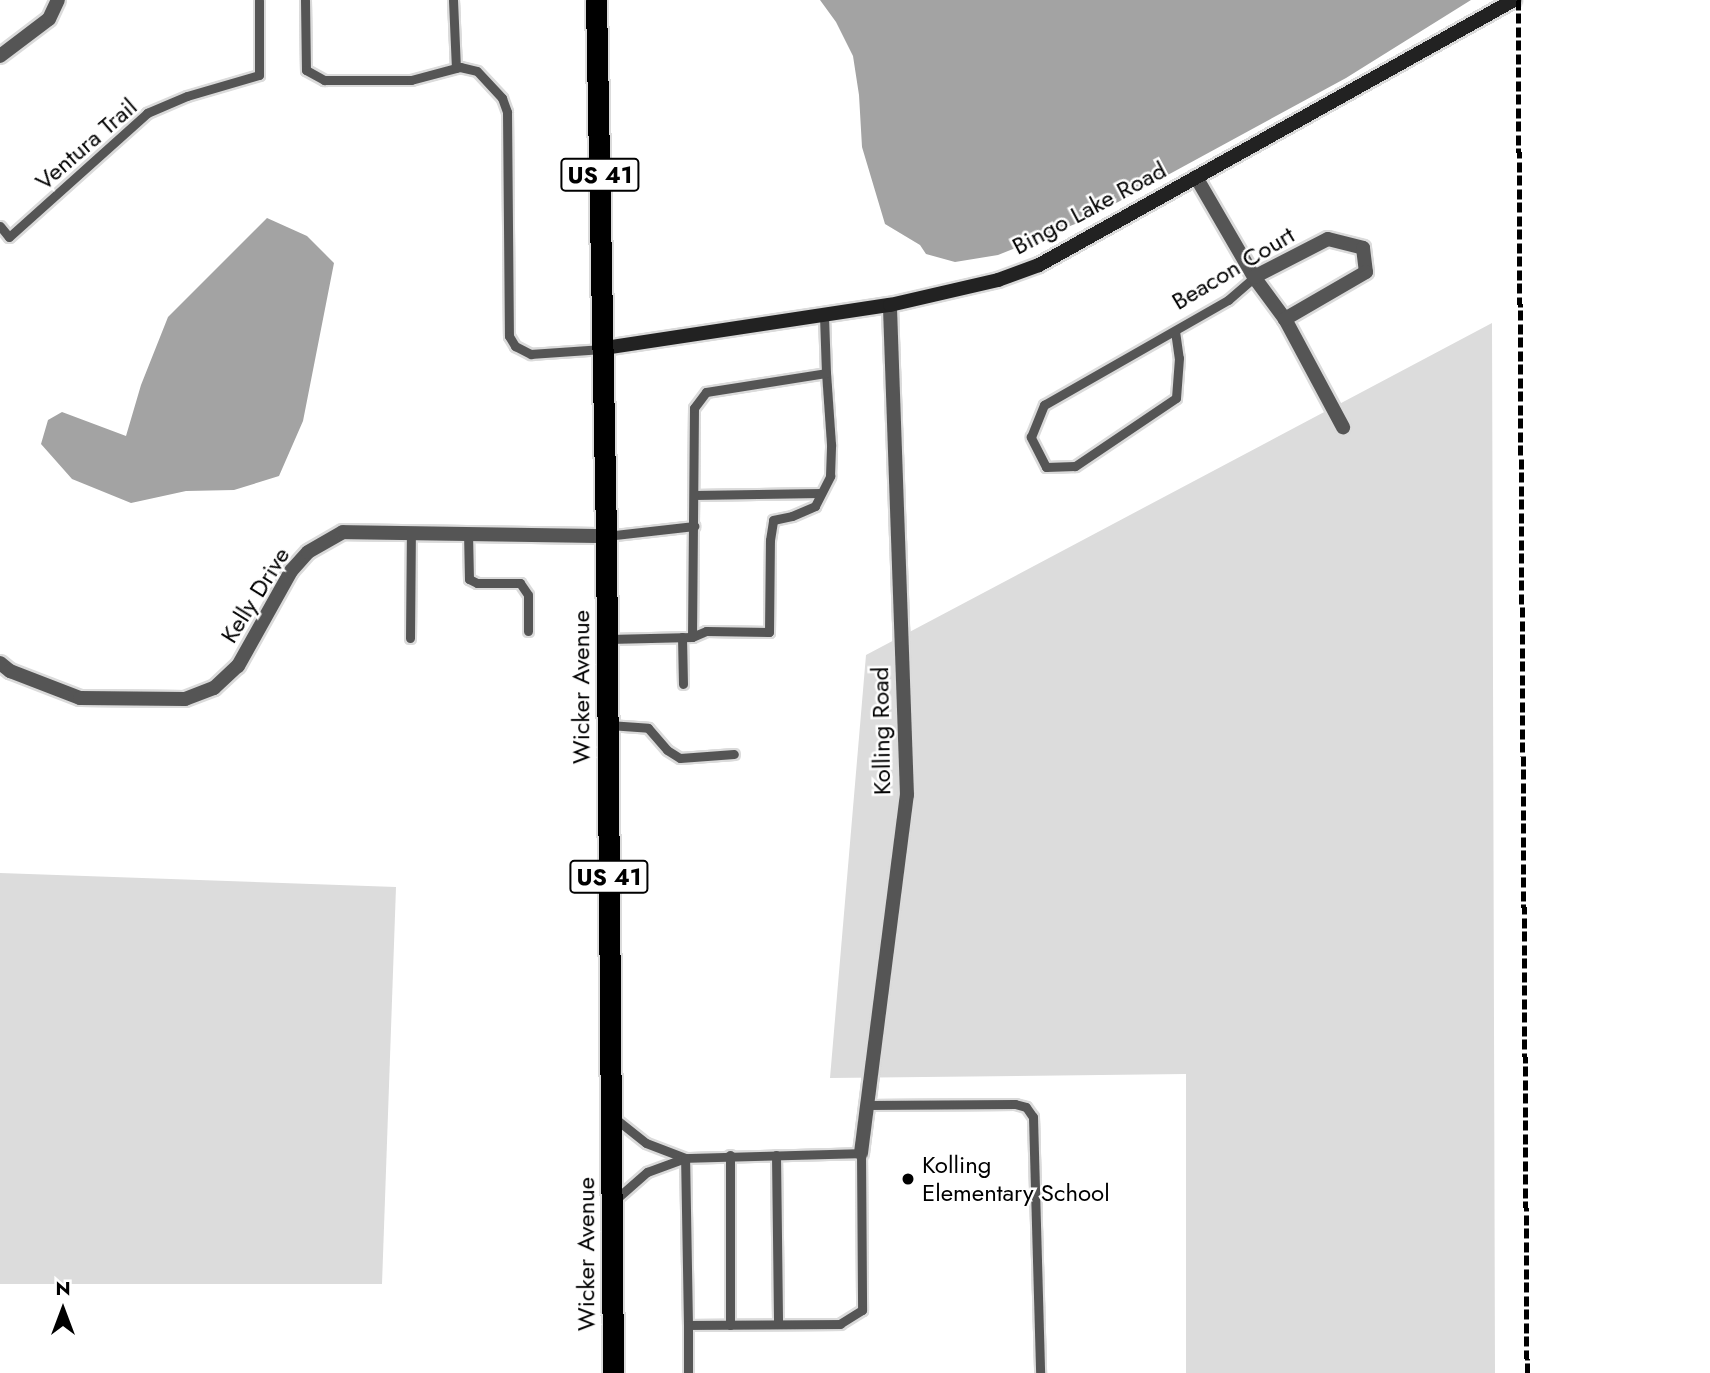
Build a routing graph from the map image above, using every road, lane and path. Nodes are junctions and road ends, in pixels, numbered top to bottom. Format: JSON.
{"nodes":[{"id":1,"x":58,"y":0,"type":"edge"},
{"id":2,"x":259,"y":0,"type":"edge"},
{"id":3,"x":305,"y":0,"type":"edge"},
{"id":4,"x":453,"y":0,"type":"edge"},
{"id":5,"x":596,"y":0,"type":"edge"},
{"id":6,"x":1514,"y":0,"type":"edge"},
{"id":7,"x":0,"y":56,"type":"edge"},
{"id":8,"x":456,"y":68,"type":"junction"},
{"id":9,"x":1196,"y":177,"type":"junction"},
{"id":10,"x":0,"y":226,"type":"edge"},
{"id":11,"x":1254,"y":276,"type":"junction"},
{"id":12,"x":890,"y":305,"type":"junction"},
{"id":13,"x":824,"y":316,"type":"junction"},
{"id":14,"x":1285,"y":319,"type":"junction"},
{"id":15,"x":1175,"y":331,"type":"junction"},
{"id":16,"x":604,"y":348,"type":"junction"},
{"id":17,"x":825,"y":373,"type":"junction"},
{"id":18,"x":1343,"y":427,"type":"dead end"},
{"id":19,"x":821,"y":493,"type":"junction"},
{"id":20,"x":694,"y":495,"type":"junction"},
{"id":21,"x":694,"y":526,"type":"junction"},
{"id":22,"x":411,"y":531,"type":"junction"},
{"id":23,"x":468,"y":532,"type":"junction"},
{"id":24,"x":606,"y":536,"type":"junction"},
{"id":25,"x":528,"y":631,"type":"dead end"},
{"id":26,"x":682,"y":637,"type":"junction"},
{"id":27,"x":692,"y":637,"type":"junction"},
{"id":28,"x":410,"y":638,"type":"dead end"},
{"id":29,"x":607,"y":639,"type":"junction"},
{"id":30,"x":0,"y":663,"type":"edge"},
{"id":31,"x":683,"y":684,"type":"dead end"},
{"id":32,"x":607,"y":725,"type":"junction"},
{"id":33,"x":734,"y":754,"type":"dead end"},
{"id":34,"x":867,"y":1105,"type":"junction"},
{"id":35,"x":611,"y":1114,"type":"junction"},
{"id":36,"x":861,"y":1153,"type":"junction"},
{"id":37,"x":776,"y":1155,"type":"junction"},
{"id":38,"x":730,"y":1156,"type":"junction"},
{"id":39,"x":685,"y":1158,"type":"junction"},
{"id":40,"x":611,"y":1203,"type":"junction"},
{"id":41,"x":778,"y":1324,"type":"junction"},
{"id":42,"x":688,"y":1325,"type":"junction"},
{"id":43,"x":730,"y":1325,"type":"junction"},
{"id":44,"x":613,"y":1373,"type":"edge"},
{"id":45,"x":688,"y":1373,"type":"edge"},
{"id":46,"x":1040,"y":1373,"type":"edge"}],
"edges":[{"from":1,"to":7,"type":"street"},
{"from":2,"to":10,"type":"lane","name":"Ventura Trail"},
{"from":3,"to":8,"type":"lane"},
{"from":4,"to":8,"type":"lane"},
{"from":5,"to":16,"type":"highway","name":"Wicker Avenue","number":"US 41"},
{"from":6,"to":9,"type":"street","name":"Bingo Lake Road"},
{"from":8,"to":16,"type":"lane"},
{"from":9,"to":11,"type":"street"},
{"from":9,"to":12,"type":"street","name":"Bingo Lake Road"},
{"from":11,"to":14,"type":"street"},
{"from":11,"to":14,"type":"street","name":"Beacon Court"},
{"from":11,"to":15,"type":"lane","name":"Beacon Court"},
{"from":12,"to":13,"type":"street","name":"Bingo Lake Road"},
{"from":12,"to":34,"type":"street","name":"Kolling Road"},
{"from":13,"to":16,"type":"street","name":"Bingo Lake Road"},
{"from":13,"to":17,"type":"lane"},
{"from":14,"to":18,"type":"street"},
{"from":15,"to":15,"type":"lane","name":"Beacon Court"},
{"from":16,"to":24,"type":"highway","name":"Wicker Avenue","number":"US 41"},
{"from":17,"to":19,"type":"lane"},
{"from":17,"to":20,"type":"lane"},
{"from":19,"to":20,"type":"lane"},
{"from":19,"to":27,"type":"lane"},
{"from":20,"to":21,"type":"lane"},
{"from":21,"to":24,"type":"lane"},
{"from":21,"to":27,"type":"lane"},
{"from":22,"to":23,"type":"street","name":"Kelly Drive"},
{"from":22,"to":28,"type":"lane"},
{"from":22,"to":30,"type":"street","name":"Kelly Drive"},
{"from":23,"to":24,"type":"street","name":"Kelly Drive"},
{"from":23,"to":25,"type":"lane"},
{"from":24,"to":29,"type":"highway","name":"Wicker Avenue","number":"US 41"},
{"from":26,"to":27,"type":"lane"},
{"from":26,"to":29,"type":"lane"},
{"from":26,"to":31,"type":"lane"},
{"from":29,"to":32,"type":"highway","name":"Wicker Avenue","number":"US 41"},
{"from":32,"to":33,"type":"lane"},
{"from":32,"to":35,"type":"highway","name":"Wicker Avenue","number":"US 41"},
{"from":34,"to":36,"type":"street","name":"Kolling Road"},
{"from":34,"to":46,"type":"lane"},
{"from":35,"to":39,"type":"lane"},
{"from":35,"to":40,"type":"highway","name":"Wicker Avenue","number":"US 41"},
{"from":36,"to":37,"type":"lane"},
{"from":36,"to":41,"type":"lane"},
{"from":37,"to":38,"type":"lane"},
{"from":37,"to":41,"type":"lane"},
{"from":38,"to":39,"type":"lane"},
{"from":38,"to":43,"type":"lane"},
{"from":39,"to":40,"type":"lane"},
{"from":39,"to":42,"type":"lane"},
{"from":40,"to":44,"type":"highway","name":"Wicker Avenue","number":"US 41"},
{"from":41,"to":43,"type":"lane"},
{"from":42,"to":43,"type":"lane"},
{"from":42,"to":45,"type":"lane"}]}
